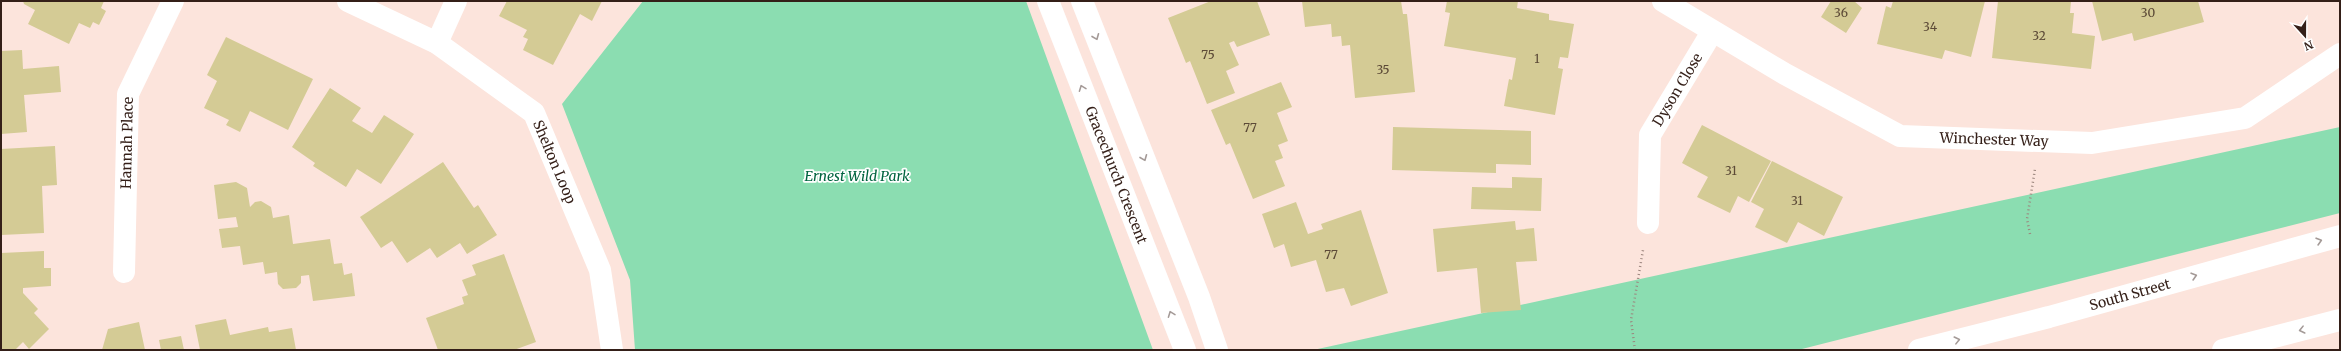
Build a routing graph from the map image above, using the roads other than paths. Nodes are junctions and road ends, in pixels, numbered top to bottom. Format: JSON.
{"nodes":[{"id":1,"x":173,"y":1,"type":"edge"},
{"id":2,"x":348,"y":1,"type":"edge"},
{"id":3,"x":456,"y":1,"type":"edge"},
{"id":4,"x":1048,"y":1,"type":"edge"},
{"id":5,"x":1082,"y":1,"type":"edge"},
{"id":6,"x":1663,"y":1,"type":"edge"},
{"id":7,"x":1712,"y":32,"type":"junction"},
{"id":8,"x":437,"y":43,"type":"junction"},
{"id":9,"x":2340,"y":54,"type":"edge"},
{"id":10,"x":1648,"y":223,"type":"road end"},
{"id":11,"x":2340,"y":236,"type":"edge"},
{"id":12,"x":124,"y":272,"type":"dead end"},
{"id":13,"x":2340,"y":320,"type":"edge"},
{"id":14,"x":612,"y":350,"type":"edge"},
{"id":15,"x":1185,"y":350,"type":"edge"},
{"id":16,"x":1217,"y":350,"type":"edge"},
{"id":17,"x":1919,"y":350,"type":"edge"},
{"id":18,"x":2224,"y":350,"type":"edge"}],
"edges":[{"from":1,"to":12,"type":"main road","name":"Hannah Place"},
{"from":2,"to":8,"type":"main road","name":"Shelton Loop"},
{"from":3,"to":8,"type":"main road"},
{"from":15,"to":4,"type":"main road","name":"Gracechurch Crescent","one_way":true},
{"from":5,"to":16,"type":"main road","one_way":true},
{"from":6,"to":7,"type":"main road","name":"Winchester Way"},
{"from":7,"to":9,"type":"main road","name":"Winchester Way"},
{"from":7,"to":10,"type":"main road","name":"Dyson Close"},
{"from":8,"to":14,"type":"main road","name":"Shelton Loop"},
{"from":17,"to":11,"type":"main road","name":"South Street","one_way":true},
{"from":13,"to":18,"type":"main road","one_way":true}]}
